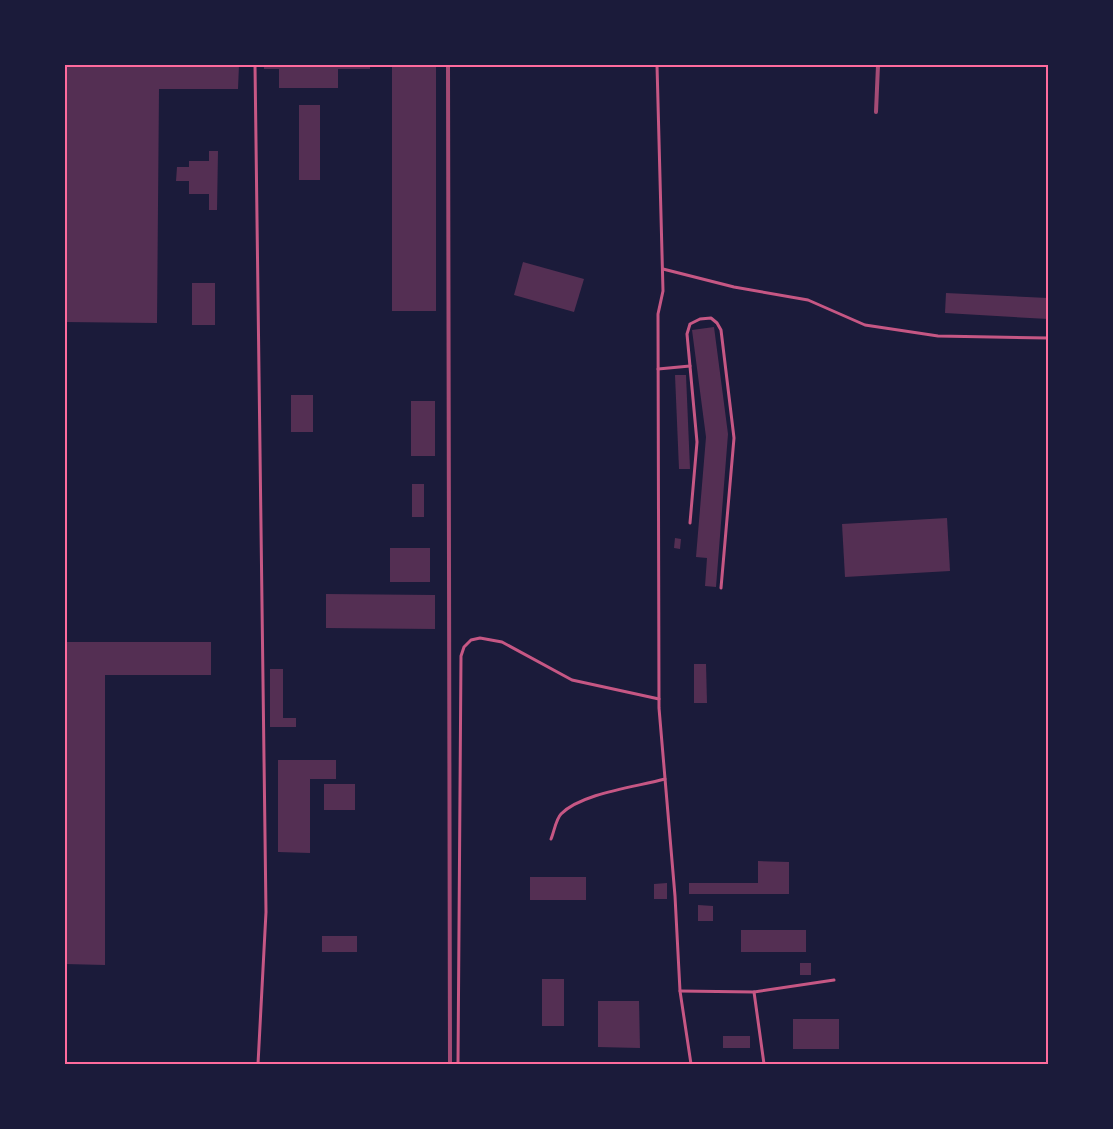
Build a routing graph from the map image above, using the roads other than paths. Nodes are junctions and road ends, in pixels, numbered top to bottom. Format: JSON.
{"nodes":[{"id":1,"x":255,"y":65,"type":"edge"},
{"id":2,"x":657,"y":65,"type":"edge"},
{"id":3,"x":663,"y":268,"type":"junction"},
{"id":4,"x":1048,"y":338,"type":"edge"},
{"id":5,"x":690,"y":366,"type":"junction"},
{"id":6,"x":658,"y":369,"type":"junction"},
{"id":7,"x":690,"y":523,"type":"dead end"},
{"id":8,"x":721,"y":588,"type":"dead end"},
{"id":9,"x":659,"y":699,"type":"junction"},
{"id":10,"x":665,"y":779,"type":"junction"},
{"id":11,"x":551,"y":839,"type":"dead end"},
{"id":12,"x":834,"y":980,"type":"dead end"},
{"id":13,"x":680,"y":991,"type":"junction"},
{"id":14,"x":754,"y":992,"type":"junction"},
{"id":15,"x":258,"y":1064,"type":"edge"},
{"id":16,"x":458,"y":1064,"type":"edge"},
{"id":17,"x":691,"y":1064,"type":"edge"},
{"id":18,"x":764,"y":1064,"type":"edge"}],
"edges":[{"from":1,"to":15,"type":"lane"},
{"from":2,"to":3,"type":"lane"},
{"from":3,"to":4,"type":"lane"},
{"from":3,"to":6,"type":"lane"},
{"from":5,"to":6,"type":"lane"},
{"from":5,"to":7,"type":"lane"},
{"from":5,"to":8,"type":"lane"},
{"from":6,"to":9,"type":"lane"},
{"from":9,"to":10,"type":"lane"},
{"from":9,"to":16,"type":"lane"},
{"from":10,"to":11,"type":"lane"},
{"from":10,"to":13,"type":"lane"},
{"from":12,"to":14,"type":"lane"},
{"from":13,"to":14,"type":"lane"},
{"from":13,"to":17,"type":"lane"},
{"from":14,"to":18,"type":"lane"}]}
